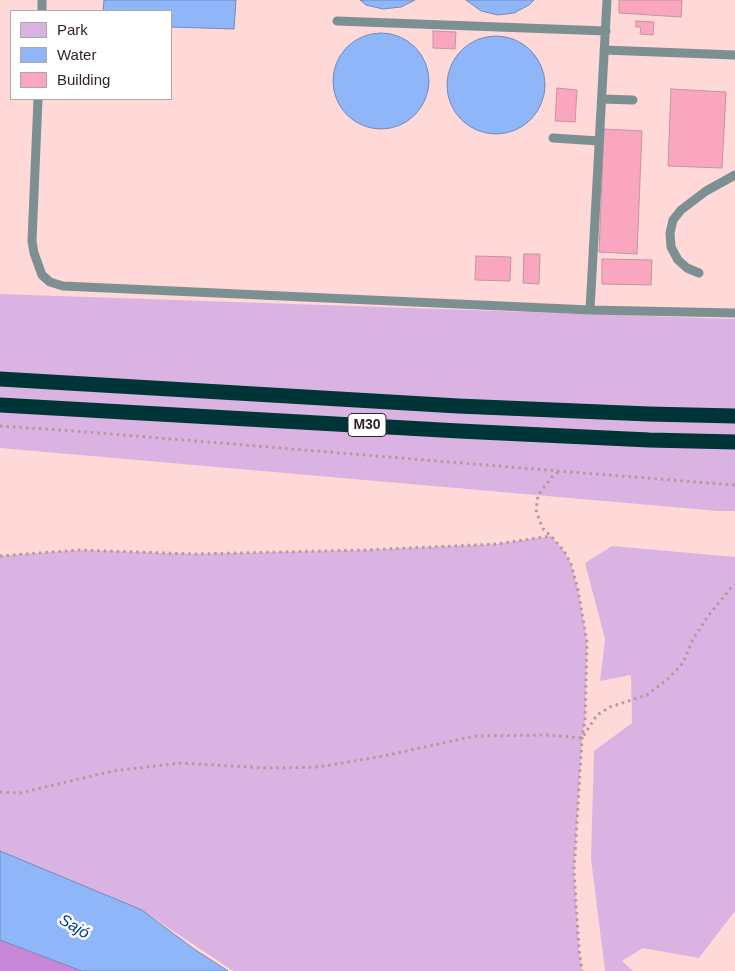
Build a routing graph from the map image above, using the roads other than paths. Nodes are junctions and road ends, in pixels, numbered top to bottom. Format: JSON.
{"nodes":[{"id":1,"x":607,"y":0,"type":"edge"},
{"id":2,"x":337,"y":21,"type":"dead end"},
{"id":3,"x":606,"y":30,"type":"junction"},
{"id":4,"x":604,"y":50,"type":"junction"},
{"id":5,"x":735,"y":56,"type":"edge"},
{"id":6,"x":602,"y":99,"type":"junction"},
{"id":7,"x":38,"y":100,"type":"edge"},
{"id":8,"x":633,"y":100,"type":"dead end"},
{"id":9,"x":553,"y":138,"type":"dead end"},
{"id":10,"x":599,"y":141,"type":"junction"},
{"id":11,"x":735,"y":175,"type":"edge"},
{"id":12,"x":699,"y":273,"type":"dead end"},
{"id":13,"x":590,"y":310,"type":"junction"},
{"id":14,"x":735,"y":313,"type":"edge"},
{"id":15,"x":0,"y":379,"type":"edge"},
{"id":16,"x":0,"y":405,"type":"edge"},
{"id":17,"x":735,"y":416,"type":"edge"},
{"id":18,"x":735,"y":442,"type":"edge"}],
"edges":[{"from":1,"to":3,"type":"lane"},
{"from":2,"to":3,"type":"lane"},
{"from":3,"to":4,"type":"lane"},
{"from":4,"to":5,"type":"lane"},
{"from":4,"to":6,"type":"lane"},
{"from":6,"to":8,"type":"lane"},
{"from":6,"to":10,"type":"lane"},
{"from":7,"to":13,"type":"lane"},
{"from":9,"to":10,"type":"lane"},
{"from":10,"to":13,"type":"lane"},
{"from":11,"to":12,"type":"lane"},
{"from":13,"to":14,"type":"lane"},
{"from":15,"to":17,"type":"highway","number":"M30"},
{"from":16,"to":18,"type":"highway","number":"M30"}]}
